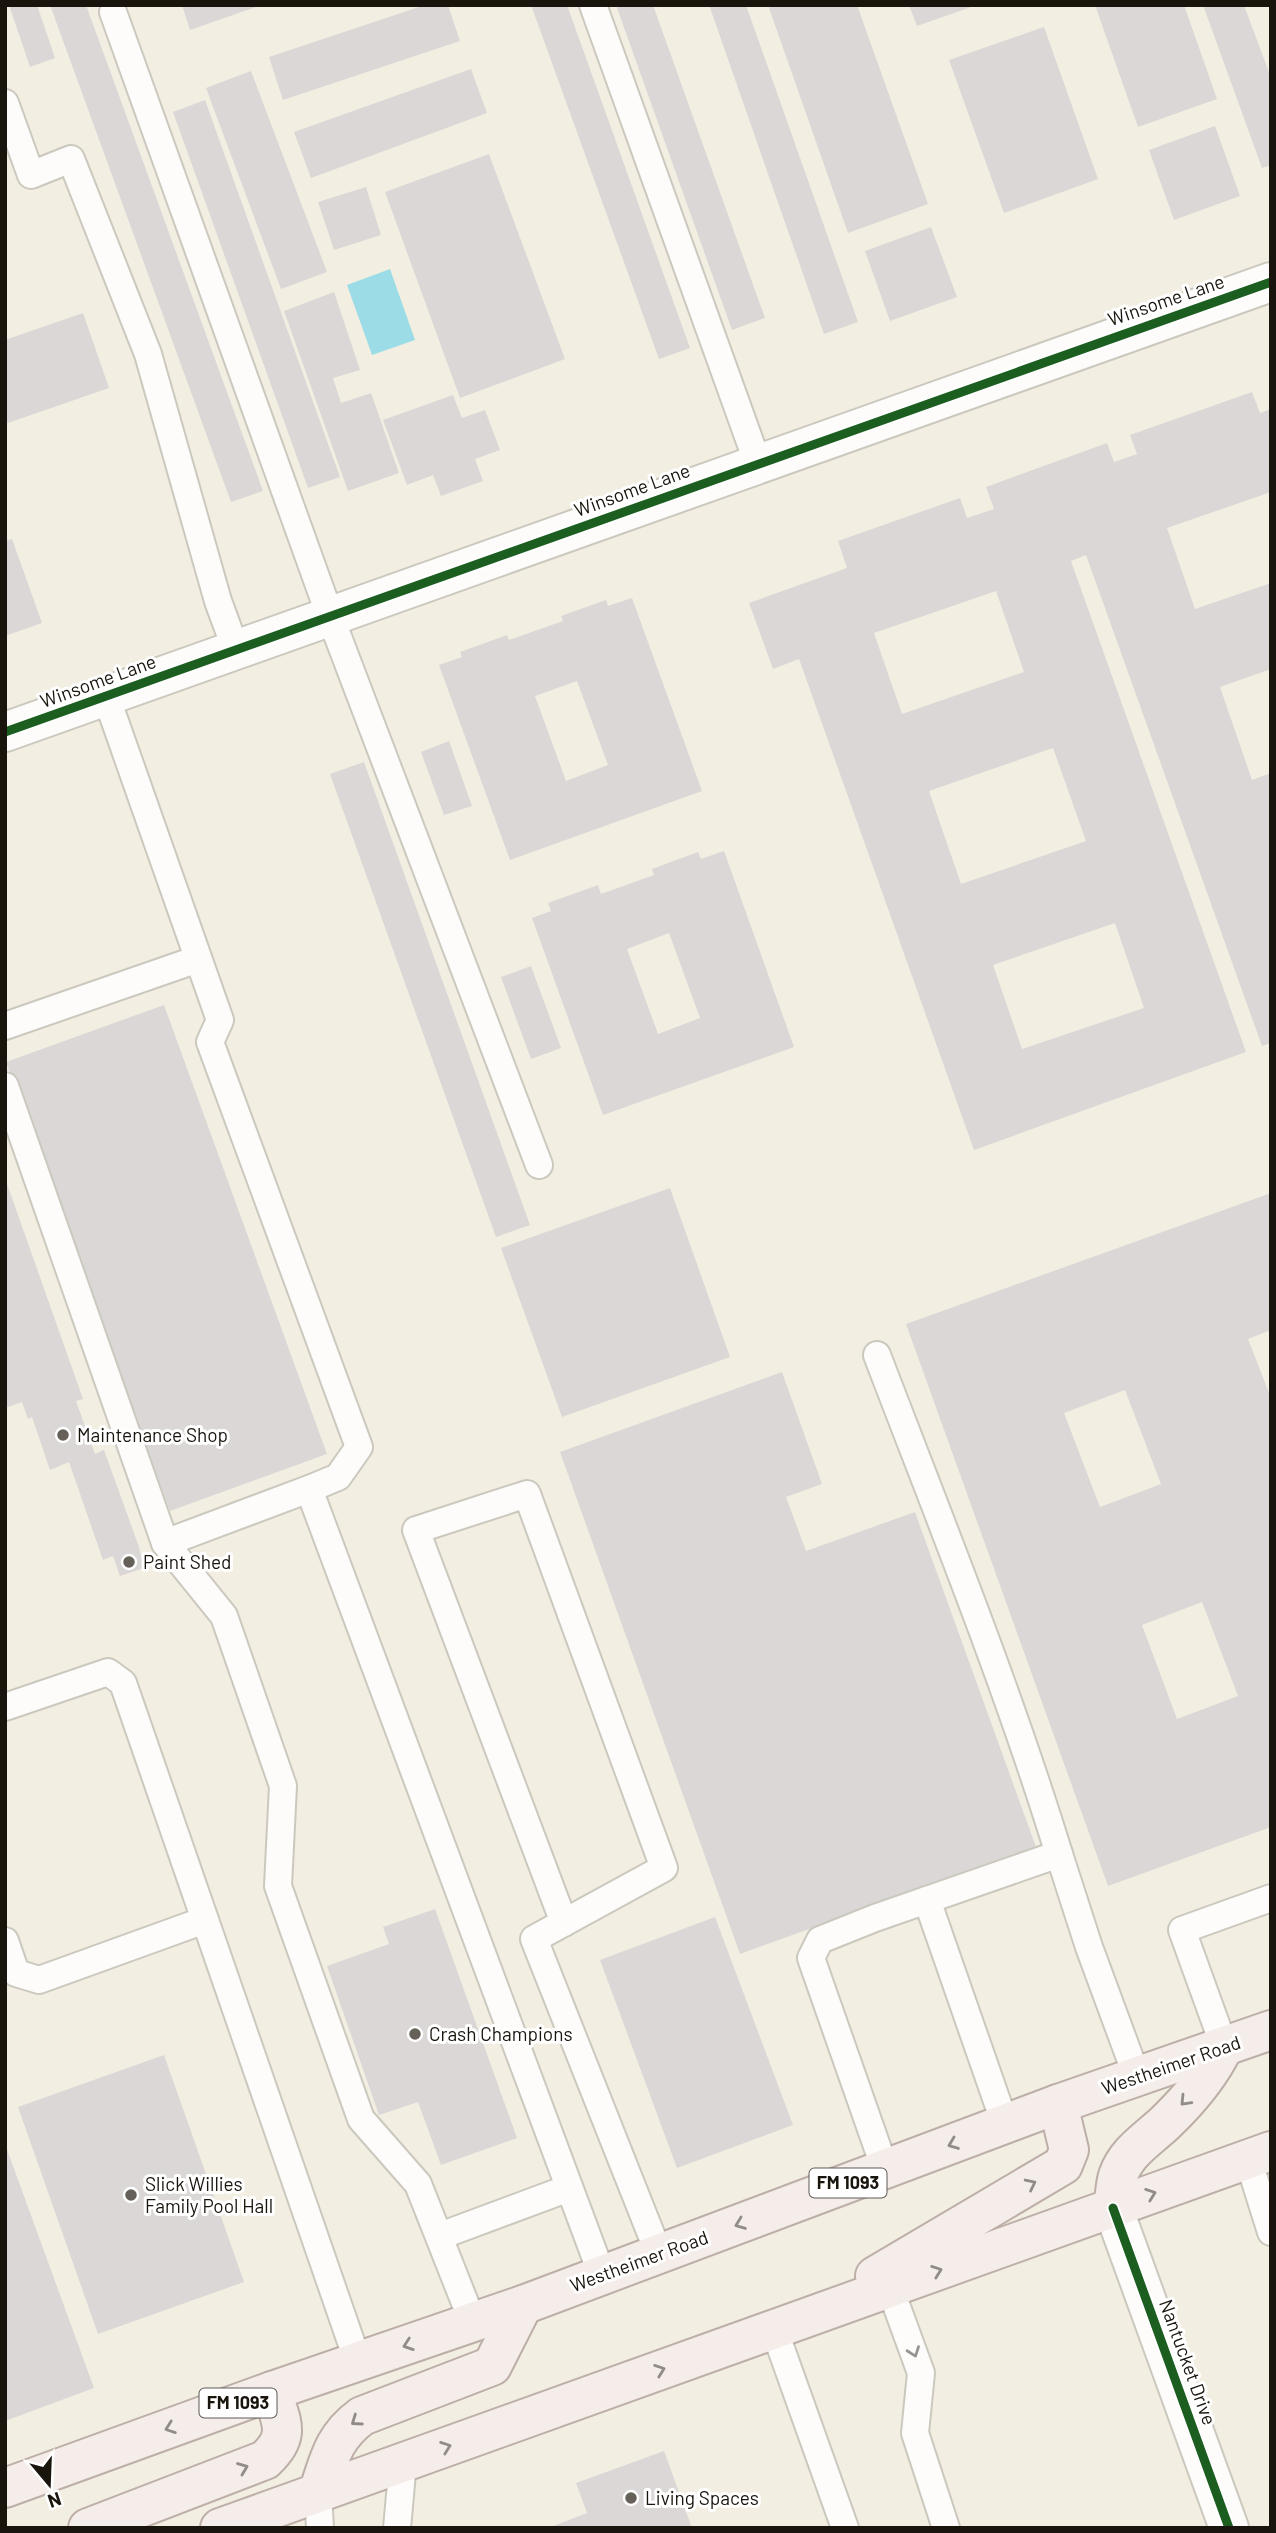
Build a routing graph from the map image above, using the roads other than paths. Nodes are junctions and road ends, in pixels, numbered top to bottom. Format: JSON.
{"nodes":[{"id":1,"x":593,"y":5,"type":"edge"},
{"id":2,"x":113,"y":12,"type":"dead end"},
{"id":3,"x":5,"y":103,"type":"edge"},
{"id":4,"x":1271,"y":282,"type":"edge"},
{"id":5,"x":758,"y":464,"type":"junction"},
{"id":6,"x":330,"y":616,"type":"junction"},
{"id":7,"x":236,"y":650,"type":"junction"},
{"id":8,"x":106,"y":696,"type":"junction"},
{"id":9,"x":5,"y":732,"type":"edge"},
{"id":10,"x":198,"y":958,"type":"junction"},
{"id":11,"x":5,"y":1026,"type":"edge"},
{"id":12,"x":5,"y":1086,"type":"edge"},
{"id":13,"x":539,"y":1165,"type":"dead end"},
{"id":14,"x":877,"y":1355,"type":"dead end"},
{"id":15,"x":309,"y":1489,"type":"junction"},
{"id":16,"x":165,"y":1543,"type":"junction"},
{"id":17,"x":5,"y":1707,"type":"edge"},
{"id":18,"x":1059,"y":1854,"type":"junction"},
{"id":19,"x":1271,"y":1898,"type":"edge"},
{"id":20,"x":927,"y":1900,"type":"junction"},
{"id":21,"x":205,"y":1920,"type":"junction"},
{"id":22,"x":564,"y":1923,"type":"junction"},
{"id":23,"x":5,"y":1941,"type":"edge"},
{"id":24,"x":1271,"y":2030,"type":"edge"},
{"id":25,"x":1224,"y":2046,"type":"junction"},
{"id":26,"x":1137,"y":2077,"type":"junction"},
{"id":27,"x":1058,"y":2104,"type":"junction"},
{"id":28,"x":1005,"y":2124,"type":"junction"},
{"id":29,"x":1259,"y":2155,"type":"edge"},
{"id":30,"x":885,"y":2169,"type":"junction"},
{"id":31,"x":569,"y":2188,"type":"junction"},
{"id":32,"x":1114,"y":2208,"type":"junction"},
{"id":33,"x":1271,"y":2232,"type":"edge"},
{"id":34,"x":440,"y":2236,"type":"junction"},
{"id":35,"x":659,"y":2254,"type":"junction"},
{"id":36,"x":602,"y":2275,"type":"junction"},
{"id":37,"x":890,"y":2288,"type":"junction"},
{"id":38,"x":523,"y":2305,"type":"junction"},
{"id":39,"x":472,"y":2323,"type":"junction"},
{"id":40,"x":789,"y":2324,"type":"junction"},
{"id":41,"x":358,"y":2362,"type":"junction"},
{"id":42,"x":272,"y":2391,"type":"junction"},
{"id":43,"x":402,"y":2462,"type":"junction"},
{"id":44,"x":5,"y":2488,"type":"edge"},
{"id":45,"x":319,"y":2510,"type":"edge"},
{"id":46,"x":88,"y":2528,"type":"edge"},
{"id":47,"x":220,"y":2528,"type":"edge"},
{"id":48,"x":397,"y":2528,"type":"edge"},
{"id":49,"x":845,"y":2528,"type":"edge"},
{"id":50,"x":946,"y":2528,"type":"edge"},
{"id":51,"x":1229,"y":2528,"type":"edge"}],
"edges":[{"from":1,"to":5,"type":"lane"},
{"from":2,"to":6,"type":"lane"},
{"from":3,"to":7,"type":"lane"},
{"from":4,"to":5,"type":"street","name":"Winsome Lane"},
{"from":5,"to":6,"type":"street","name":"Winsome Lane"},
{"from":6,"to":7,"type":"street","name":"Winsome Lane"},
{"from":6,"to":13,"type":"lane"},
{"from":7,"to":8,"type":"street","name":"Winsome Lane"},
{"from":8,"to":9,"type":"street","name":"Winsome Lane"},
{"from":8,"to":10,"type":"lane"},
{"from":10,"to":11,"type":"lane"},
{"from":10,"to":15,"type":"lane"},
{"from":12,"to":16,"type":"lane"},
{"from":14,"to":18,"type":"lane"},
{"from":15,"to":16,"type":"lane"},
{"from":15,"to":31,"type":"lane"},
{"from":16,"to":34,"type":"lane"},
{"from":17,"to":21,"type":"lane"},
{"from":18,"to":20,"type":"lane"},
{"from":18,"to":26,"type":"lane"},
{"from":19,"to":25,"type":"lane"},
{"from":20,"to":28,"type":"lane"},
{"from":20,"to":30,"type":"lane"},
{"from":21,"to":23,"type":"lane"},
{"from":21,"to":41,"type":"lane"},
{"from":22,"to":22,"type":"lane"},
{"from":22,"to":35,"type":"lane"},
{"from":24,"to":25,"type":"main road","name":"Westheimer Road","number":"FM 1093"},
{"from":25,"to":26,"type":"main road","name":"Westheimer Road","number":"FM 1093"},
{"from":25,"to":32,"type":"main road","one_way":true},
{"from":26,"to":27,"type":"main road","name":"Westheimer Road","number":"FM 1093"},
{"from":27,"to":28,"type":"main road","name":"Westheimer Road","number":"FM 1093"},
{"from":40,"to":27,"type":"main road","one_way":true},
{"from":28,"to":30,"type":"main road","name":"Westheimer Road","number":"FM 1093","one_way":true},
{"from":32,"to":29,"type":"main road","one_way":true},
{"from":29,"to":33,"type":"lane"},
{"from":30,"to":35,"type":"main road","name":"Westheimer Road","number":"FM 1093","one_way":true},
{"from":31,"to":34,"type":"lane"},
{"from":31,"to":36,"type":"lane"},
{"from":37,"to":32,"type":"main road","one_way":true},
{"from":32,"to":51,"type":"street","name":"Nantucket Drive"},
{"from":34,"to":39,"type":"lane"},
{"from":35,"to":36,"type":"main road","name":"Westheimer Road","number":"FM 1093"},
{"from":36,"to":38,"type":"main road","name":"Westheimer Road","number":"FM 1093"},
{"from":37,"to":40,"type":"main road"},
{"from":37,"to":50,"type":"lane","one_way":true},
{"from":38,"to":39,"type":"main road","name":"Westheimer Road","number":"FM 1093"},
{"from":38,"to":45,"type":"main road","one_way":true},
{"from":39,"to":41,"type":"main road","name":"Westheimer Road","number":"FM 1093","one_way":true},
{"from":43,"to":40,"type":"main road","one_way":true},
{"from":40,"to":49,"type":"lane"},
{"from":41,"to":42,"type":"main road","name":"Westheimer Road","number":"FM 1093"},
{"from":42,"to":44,"type":"main road","name":"Westheimer Road","number":"FM 1093","one_way":true},
{"from":46,"to":42,"type":"main road","one_way":true},
{"from":43,"to":45,"type":"main road"},
{"from":43,"to":48,"type":"lane"},
{"from":45,"to":47,"type":"main road"}]}
